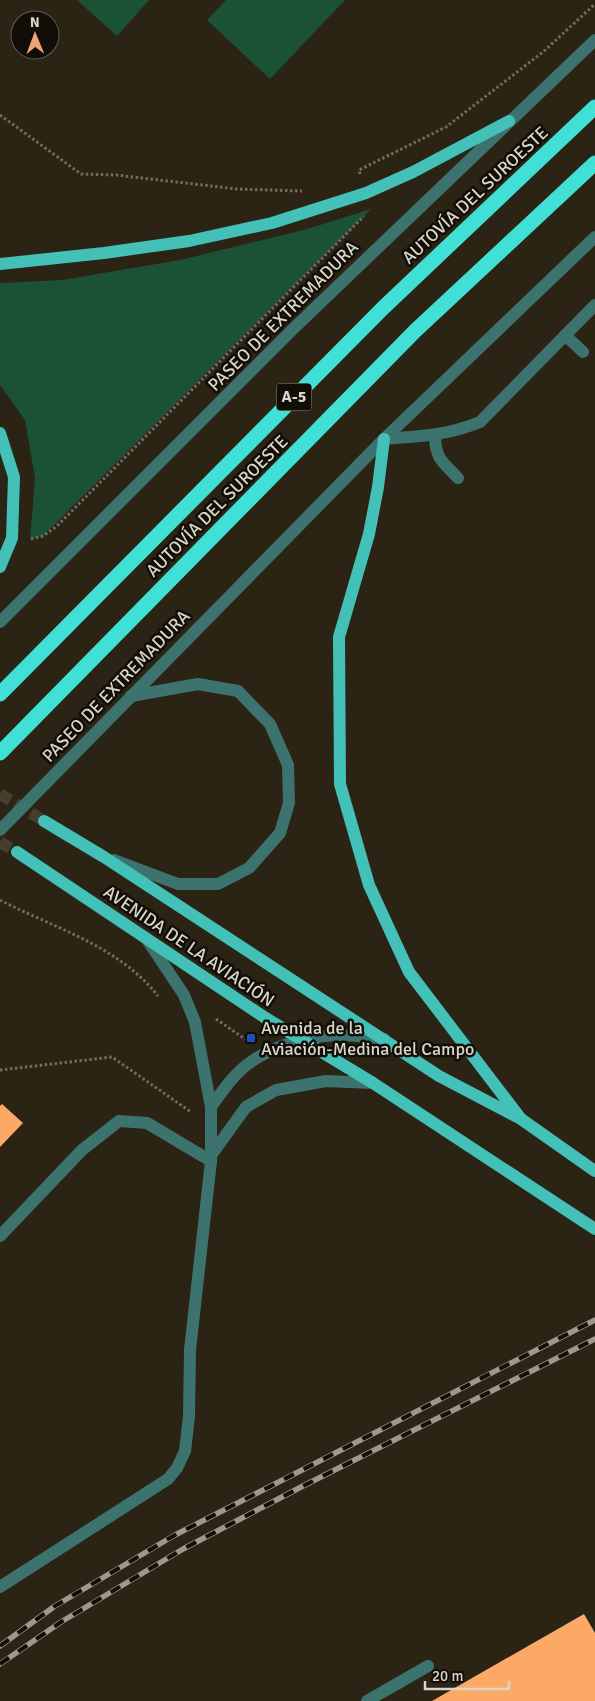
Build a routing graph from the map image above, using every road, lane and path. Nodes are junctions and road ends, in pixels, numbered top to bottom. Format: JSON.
{"nodes":[{"id":1,"x":595,"y":4,"type":"edge"},
{"id":2,"x":595,"y":40,"type":"edge"},
{"id":3,"x":595,"y":107,"type":"edge"},
{"id":4,"x":0,"y":115,"type":"edge"},
{"id":5,"x":509,"y":121,"type":"junction"},
{"id":6,"x":595,"y":163,"type":"edge"},
{"id":7,"x":270,"y":189,"type":"dead end"},
{"id":8,"x":366,"y":193,"type":"junction"},
{"id":9,"x":595,"y":237,"type":"edge"},
{"id":10,"x":0,"y":264,"type":"edge"},
{"id":11,"x":595,"y":305,"type":"edge"},
{"id":12,"x":565,"y":335,"type":"junction"},
{"id":13,"x":583,"y":352,"type":"dead end"},
{"id":14,"x":0,"y":433,"type":"edge"},
{"id":15,"x":435,"y":435,"type":"junction"},
{"id":16,"x":384,"y":439,"type":"junction"},
{"id":17,"x":458,"y":478,"type":"dead end"},
{"id":18,"x":30,"y":539,"type":"dead end"},
{"id":19,"x":0,"y":567,"type":"edge"},
{"id":20,"x":0,"y":622,"type":"edge"},
{"id":21,"x":0,"y":694,"type":"edge"},
{"id":22,"x":131,"y":696,"type":"junction"},
{"id":23,"x":0,"y":754,"type":"edge"},
{"id":24,"x":44,"y":821,"type":"tunnel mouth"},
{"id":25,"x":0,"y":830,"type":"edge"},
{"id":26,"x":17,"y":852,"type":"tunnel mouth"},
{"id":27,"x":104,"y":857,"type":"junction"},
{"id":28,"x":0,"y":900,"type":"edge"},
{"id":29,"x":146,"y":938,"type":"junction"},
{"id":30,"x":158,"y":997,"type":"dead end"},
{"id":31,"x":196,"y":1022,"type":"junction"},
{"id":32,"x":384,"y":1039,"type":"junction"},
{"id":33,"x":302,"y":1040,"type":"junction"},
{"id":34,"x":250,"y":1042,"type":"dead end"},
{"id":35,"x":0,"y":1070,"type":"edge"},
{"id":36,"x":373,"y":1083,"type":"junction"},
{"id":37,"x":193,"y":1105,"type":"dead end"},
{"id":38,"x":211,"y":1107,"type":"junction"},
{"id":39,"x":521,"y":1119,"type":"junction"},
{"id":40,"x":211,"y":1157,"type":"junction"},
{"id":41,"x":595,"y":1171,"type":"edge"},
{"id":42,"x":595,"y":1229,"type":"edge"},
{"id":43,"x":0,"y":1236,"type":"edge"},
{"id":44,"x":0,"y":1587,"type":"edge"},
{"id":45,"x":428,"y":1666,"type":"dead end"},
{"id":46,"x":367,"y":1701,"type":"edge"}],
"edges":[{"from":1,"to":8,"type":"path"},
{"from":2,"to":5,"type":"street","name":"PASEO DE EXTREMADURA"},
{"from":3,"to":21,"type":"highway","name":"AUTOVÍA DEL SUROESTE","number":"A-5"},
{"from":4,"to":7,"type":"path"},
{"from":5,"to":8,"type":"main road"},
{"from":5,"to":20,"type":"street","name":"PASEO DE EXTREMADURA"},
{"from":6,"to":23,"type":"highway","name":"AUTOVÍA DEL SUROESTE","number":"A-5"},
{"from":8,"to":10,"type":"main road"},
{"from":8,"to":18,"type":"path"},
{"from":9,"to":16,"type":"street","name":"PASEO DE EXTREMADURA"},
{"from":11,"to":12,"type":"street"},
{"from":12,"to":13,"type":"street"},
{"from":12,"to":15,"type":"street"},
{"from":14,"to":19,"type":"main road"},
{"from":15,"to":16,"type":"street"},
{"from":15,"to":17,"type":"street"},
{"from":16,"to":22,"type":"street","name":"PASEO DE EXTREMADURA"},
{"from":16,"to":39,"type":"main road"},
{"from":22,"to":25,"type":"street","name":"PASEO DE EXTREMADURA"},
{"from":22,"to":27,"type":"street","name":"AVENIDA DE LA AVIACIÓN"},
{"from":24,"to":27,"type":"main road","name":"AVENIDA DE LA AVIACIÓN"},
{"from":26,"to":29,"type":"main road","name":"AVENIDA DE LA AVIACIÓN"},
{"from":27,"to":32,"type":"main road","name":"AVENIDA DE LA AVIACIÓN"},
{"from":28,"to":30,"type":"path"},
{"from":29,"to":31,"type":"street"},
{"from":29,"to":33,"type":"main road","name":"AVENIDA DE LA AVIACIÓN"},
{"from":31,"to":34,"type":"path"},
{"from":31,"to":38,"type":"street"},
{"from":32,"to":33,"type":"street"},
{"from":32,"to":39,"type":"main road","name":"AVENIDA DE LA AVIACIÓN"},
{"from":33,"to":36,"type":"main road","name":"AVENIDA DE LA AVIACIÓN"},
{"from":33,"to":38,"type":"street"},
{"from":35,"to":37,"type":"path"},
{"from":36,"to":40,"type":"street"},
{"from":36,"to":42,"type":"main road","name":"AVENIDA DE LA AVIACIÓN"},
{"from":38,"to":40,"type":"street"},
{"from":39,"to":41,"type":"main road","name":"AVENIDA DE LA AVIACIÓN"},
{"from":40,"to":43,"type":"street"},
{"from":40,"to":44,"type":"street"},
{"from":45,"to":46,"type":"street"}]}
